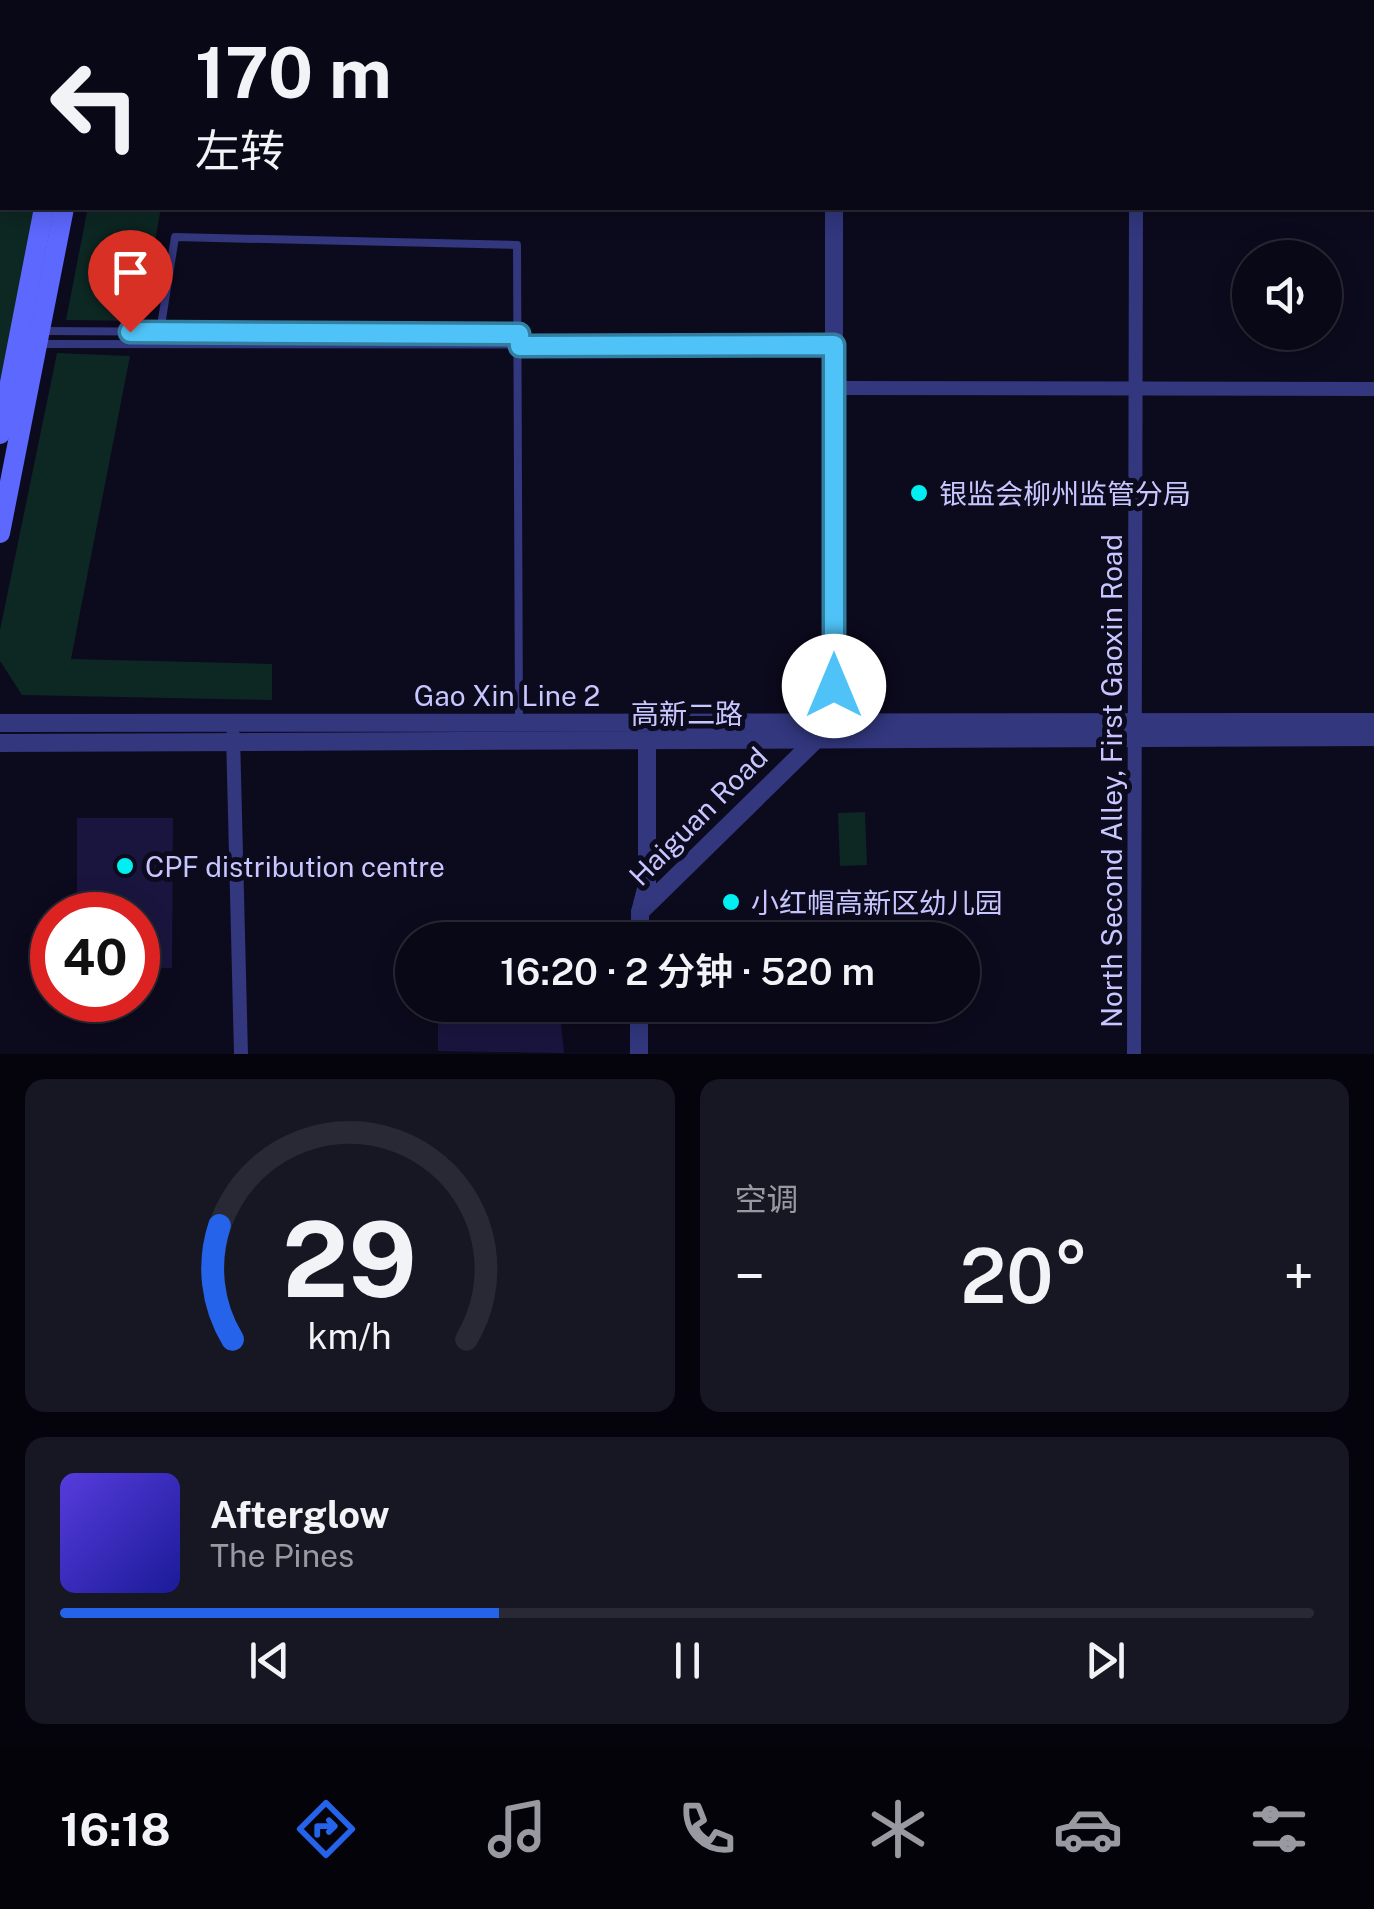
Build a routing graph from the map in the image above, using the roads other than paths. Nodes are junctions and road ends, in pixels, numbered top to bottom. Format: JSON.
{"nodes":[{"id":1,"x":44,"y":210,"type":"edge"},
{"id":2,"x":64,"y":210,"type":"edge"},
{"id":3,"x":834,"y":210,"type":"edge"},
{"id":4,"x":1136,"y":210,"type":"edge"},
{"id":5,"x":160,"y":332,"type":"junction"},
{"id":6,"x":519,"y":334,"type":"junction"},
{"id":7,"x":38,"y":338,"type":"junction"},
{"id":8,"x":834,"y":345,"type":"junction"},
{"id":9,"x":520,"y":346,"type":"junction"},
{"id":10,"x":834,"y":388,"type":"junction"},
{"id":11,"x":1138,"y":390,"type":"junction"},
{"id":12,"x":1374,"y":390,"type":"edge"},
{"id":13,"x":0,"y":434,"type":"edge"},
{"id":14,"x":0,"y":533,"type":"edge"},
{"id":15,"x":834,"y":722,"type":"junction"},
{"id":16,"x":1374,"y":722,"type":"edge"},
{"id":17,"x":0,"y":723,"type":"edge"},
{"id":18,"x":1136,"y":730,"type":"junction"},
{"id":19,"x":519,"y":732,"type":"junction"},
{"id":20,"x":233,"y":733,"type":"junction"},
{"id":21,"x":1374,"y":738,"type":"edge"},
{"id":22,"x":641,"y":740,"type":"junction"},
{"id":23,"x":814,"y":740,"type":"junction"},
{"id":24,"x":0,"y":743,"type":"edge"},
{"id":25,"x":640,"y":912,"type":"junction"},
{"id":26,"x":640,"y":922,"type":"edge"},
{"id":27,"x":640,"y":1022,"type":"edge"},
{"id":28,"x":242,"y":1054,"type":"edge"},
{"id":29,"x":639,"y":1054,"type":"edge"},
{"id":30,"x":1134,"y":1054,"type":"edge"}],
"edges":[{"from":1,"to":13,"type":"main road"},
{"from":2,"to":7,"type":"main road"},
{"from":3,"to":8,"type":"street"},
{"from":4,"to":11,"type":"street","name":"North Second Alley, First Gaoxin Road"},
{"from":5,"to":6,"type":"lane"},
{"from":5,"to":6,"type":"lane"},
{"from":5,"to":7,"type":"lane"},
{"from":6,"to":9,"type":"lane"},
{"from":7,"to":9,"type":"lane"},
{"from":7,"to":14,"type":"main road"},
{"from":8,"to":9,"type":"lane"},
{"from":8,"to":10,"type":"street"},
{"from":9,"to":19,"type":"lane"},
{"from":10,"to":11,"type":"street"},
{"from":10,"to":15,"type":"street"},
{"from":11,"to":12,"type":"street"},
{"from":11,"to":18,"type":"street","name":"North Second Alley, First Gaoxin Road"},
{"from":15,"to":18,"type":"street","name":"Gao Xin Line 2"},
{"from":15,"to":19,"type":"street","name":"Gao Xin Line 2"},
{"from":15,"to":23,"type":"street","name":"Haiguan Road"},
{"from":16,"to":18,"type":"street","name":"Gao Xin Line 2"},
{"from":17,"to":20,"type":"street","name":"Gao Xin Line 2"},
{"from":18,"to":21,"type":"street","name":"高新二路"},
{"from":18,"to":23,"type":"street","name":"高新二路"},
{"from":18,"to":30,"type":"street","name":"North Second Alley, First Gaoxin Road"},
{"from":19,"to":20,"type":"street","name":"Gao Xin Line 2"},
{"from":19,"to":22,"type":"street","name":"高新二路"},
{"from":20,"to":24,"type":"street"},
{"from":20,"to":28,"type":"street"},
{"from":22,"to":23,"type":"street","name":"高新二路"},
{"from":22,"to":25,"type":"street"},
{"from":23,"to":25,"type":"street","name":"Haiguan Road"},
{"from":25,"to":26,"type":"street","name":"Haiguan Road"},
{"from":27,"to":29,"type":"street"}]}
